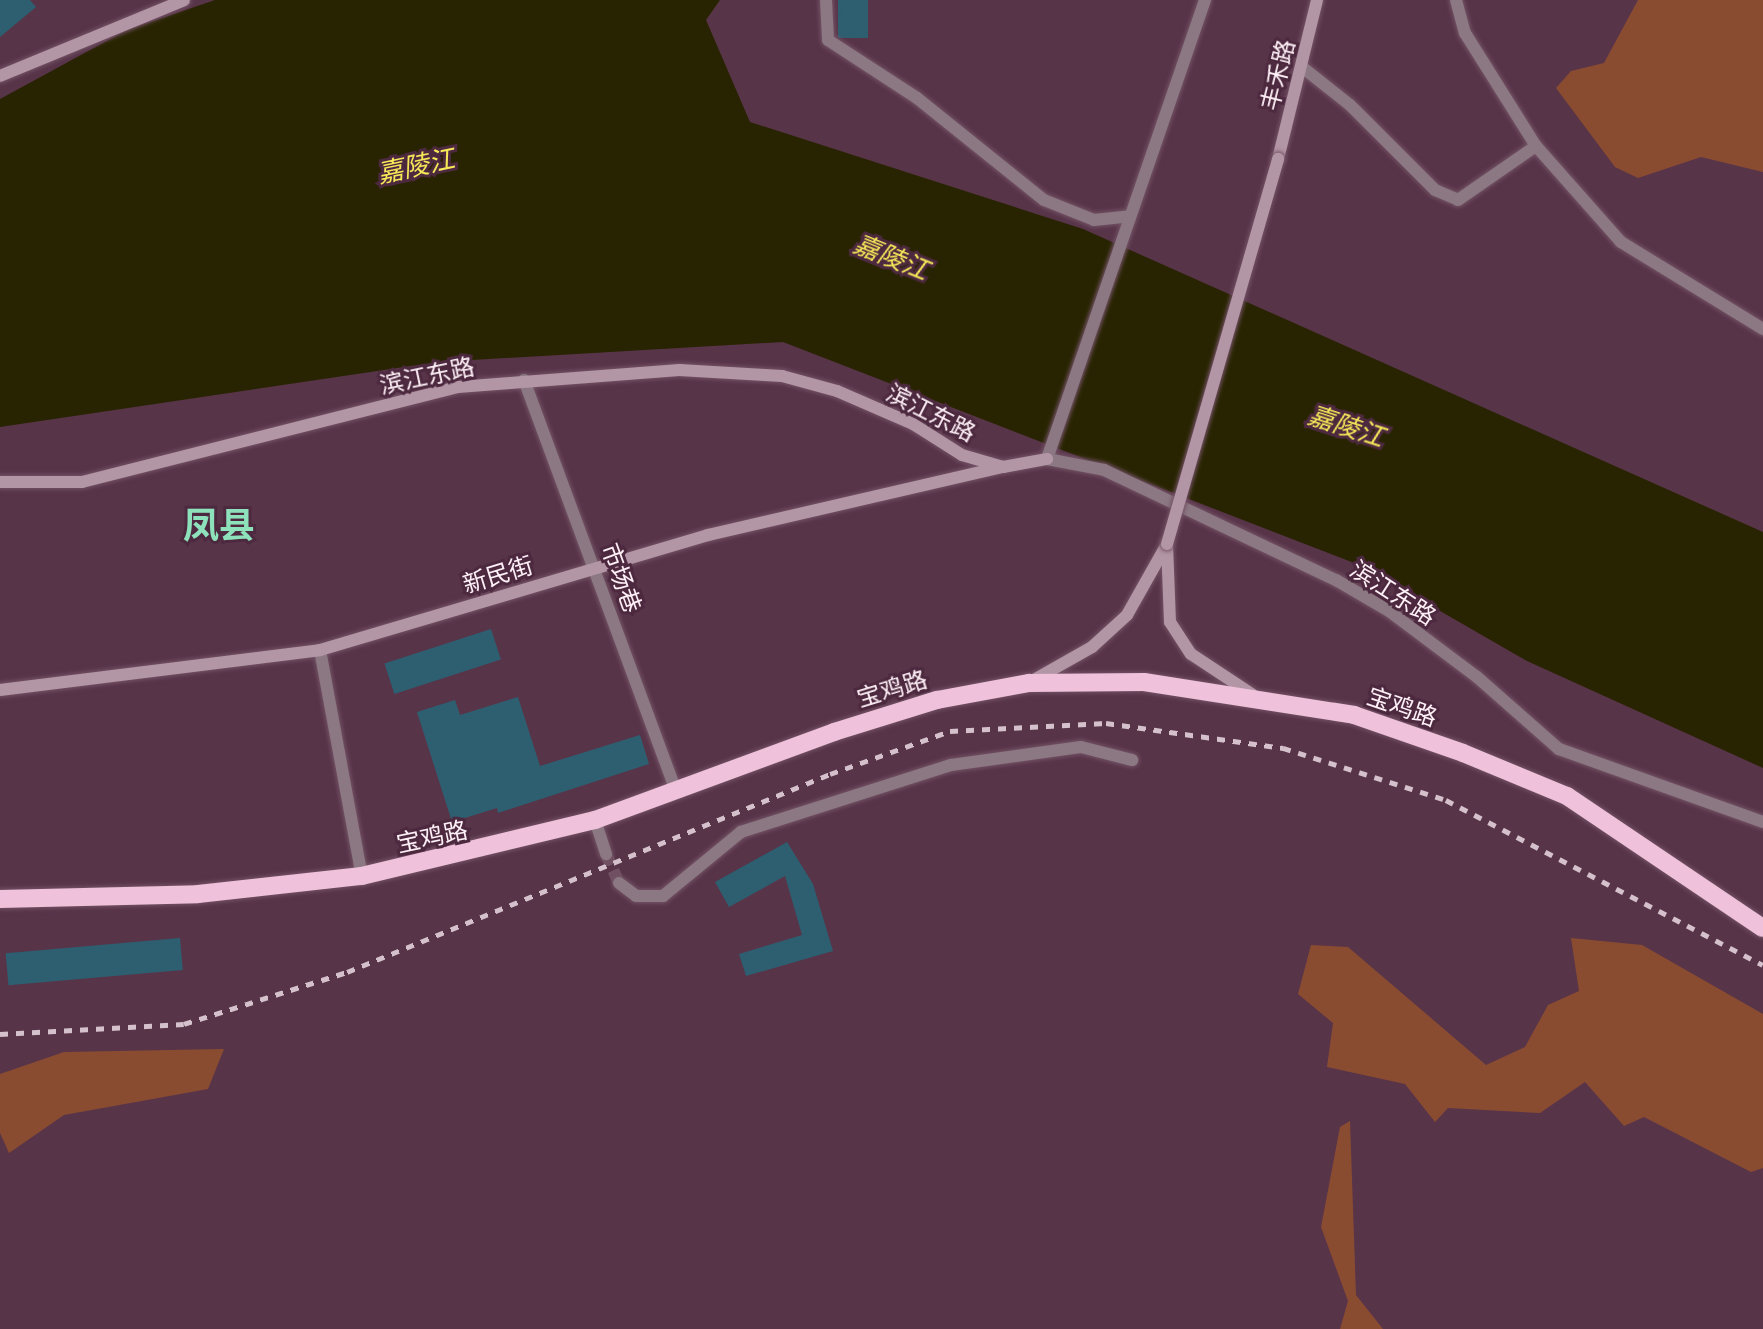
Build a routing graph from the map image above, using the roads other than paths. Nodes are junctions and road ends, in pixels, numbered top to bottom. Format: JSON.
{"nodes":[{"id":1,"x":184,"y":0,"type":"edge"},
{"id":2,"x":826,"y":0,"type":"edge"},
{"id":3,"x":1205,"y":0,"type":"edge"},
{"id":4,"x":1317,"y":0,"type":"edge"},
{"id":5,"x":1456,"y":0,"type":"edge"},
{"id":6,"x":1302,"y":67,"type":"junction"},
{"id":7,"x":0,"y":76,"type":"edge"},
{"id":8,"x":1536,"y":146,"type":"junction"},
{"id":9,"x":1130,"y":216,"type":"junction"},
{"id":10,"x":1763,"y":328,"type":"edge"},
{"id":11,"x":524,"y":380,"type":"junction"},
{"id":12,"x":1047,"y":459,"type":"junction"},
{"id":13,"x":1003,"y":467,"type":"junction"},
{"id":14,"x":0,"y":482,"type":"edge"},
{"id":15,"x":1167,"y":544,"type":"junction"},
{"id":16,"x":595,"y":568,"type":"junction"},
{"id":17,"x":320,"y":650,"type":"junction"},
{"id":18,"x":1029,"y":683,"type":"junction"},
{"id":19,"x":0,"y":690,"type":"edge"},
{"id":20,"x":1253,"y":695,"type":"junction"},
{"id":21,"x":1132,"y":760,"type":"dead end"},
{"id":22,"x":676,"y":790,"type":"junction"},
{"id":23,"x":595,"y":820,"type":"junction"},
{"id":24,"x":1763,"y":822,"type":"edge"},
{"id":25,"x":606,"y":854,"type":"tunnel mouth"},
{"id":26,"x":362,"y":876,"type":"junction"},
{"id":27,"x":619,"y":883,"type":"tunnel mouth"},
{"id":28,"x":0,"y":899,"type":"edge"},
{"id":29,"x":1763,"y":928,"type":"edge"}],
"edges":[{"from":1,"to":7,"type":"street"},
{"from":2,"to":9,"type":"street"},
{"from":3,"to":9,"type":"street"},
{"from":4,"to":6,"type":"street","name":"丰禾路"},
{"from":5,"to":8,"type":"street"},
{"from":6,"to":8,"type":"street"},
{"from":6,"to":15,"type":"street","name":"丰禾路","bridge":true},
{"from":8,"to":10,"type":"street"},
{"from":9,"to":12,"type":"street"},
{"from":11,"to":13,"type":"street","name":"滨江东路"},
{"from":11,"to":14,"type":"street","name":"滨江东路"},
{"from":11,"to":16,"type":"street","name":"市场巷"},
{"from":12,"to":13,"type":"street","name":"滨江东路"},
{"from":12,"to":24,"type":"street","name":"滨江东路"},
{"from":13,"to":16,"type":"street","name":"新民街"},
{"from":15,"to":18,"type":"street"},
{"from":15,"to":20,"type":"street"},
{"from":16,"to":17,"type":"street","name":"新民街"},
{"from":16,"to":22,"type":"street","name":"市场巷"},
{"from":17,"to":19,"type":"street","name":"新民街"},
{"from":17,"to":26,"type":"street"},
{"from":18,"to":20,"type":"highway","name":"宝鸡路"},
{"from":18,"to":22,"type":"highway","name":"宝鸡路"},
{"from":20,"to":29,"type":"highway","name":"宝鸡路"},
{"from":21,"to":27,"type":"street"},
{"from":22,"to":23,"type":"highway","name":"宝鸡路"},
{"from":23,"to":25,"type":"street"},
{"from":23,"to":26,"type":"highway","name":"宝鸡路"},
{"from":26,"to":28,"type":"highway","name":"宝鸡路"}]}
